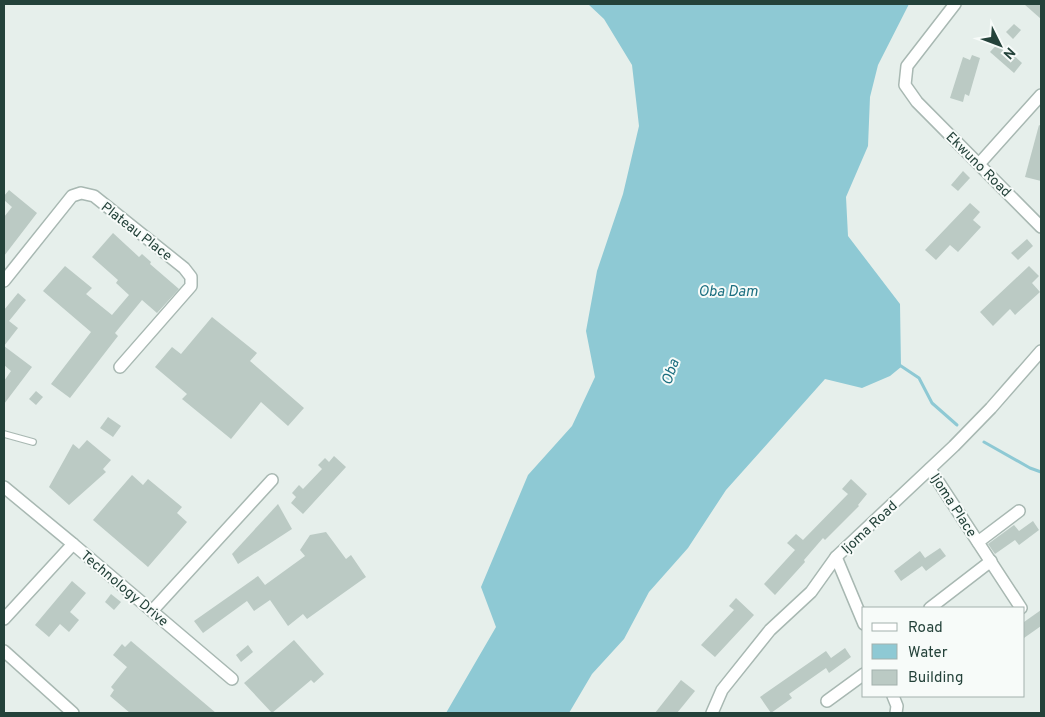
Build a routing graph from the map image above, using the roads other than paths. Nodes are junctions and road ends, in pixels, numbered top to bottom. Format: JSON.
{"nodes":[{"id":1,"x":955,"y":4,"type":"edge"},
{"id":2,"x":1041,"y":96,"type":"edge"},
{"id":3,"x":979,"y":164,"type":"junction"},
{"id":4,"x":1041,"y":227,"type":"edge"},
{"id":5,"x":6,"y":274,"type":"edge"},
{"id":6,"x":1041,"y":352,"type":"edge"},
{"id":7,"x":120,"y":367,"type":"dead end"},
{"id":8,"x":4,"y":434,"type":"edge"},
{"id":9,"x":33,"y":442,"type":"dead end"},
{"id":10,"x":930,"y":469,"type":"junction"},
{"id":11,"x":272,"y":480,"type":"dead end"},
{"id":12,"x":4,"y":487,"type":"edge"},
{"id":13,"x":1019,"y":511,"type":"dead end"},
{"id":14,"x":978,"y":542,"type":"junction"},
{"id":15,"x":73,"y":544,"type":"junction"},
{"id":16,"x":836,"y":557,"type":"junction"},
{"id":17,"x":991,"y":561,"type":"junction"},
{"id":18,"x":931,"y":607,"type":"edge"},
{"id":19,"x":1020,"y":607,"type":"edge"},
{"id":20,"x":152,"y":611,"type":"junction"},
{"id":21,"x":4,"y":619,"type":"edge"},
{"id":22,"x":862,"y":619,"type":"edge"},
{"id":23,"x":4,"y":651,"type":"edge"},
{"id":24,"x":862,"y":675,"type":"edge"},
{"id":25,"x":232,"y":679,"type":"dead end"},
{"id":26,"x":894,"y":697,"type":"edge"},
{"id":27,"x":827,"y":701,"type":"dead end"},
{"id":28,"x":73,"y":713,"type":"edge"},
{"id":29,"x":712,"y":713,"type":"edge"},
{"id":30,"x":896,"y":713,"type":"edge"}],
"edges":[{"from":1,"to":3,"type":"street","name":"Ekwuno Road"},
{"from":2,"to":3,"type":"street"},
{"from":3,"to":4,"type":"street","name":"Ekwuno Road"},
{"from":5,"to":7,"type":"street","name":"Plateau Place"},
{"from":6,"to":10,"type":"street","name":"Ijoma Road"},
{"from":8,"to":9,"type":"lane"},
{"from":10,"to":14,"type":"street","name":"Ijoma Place"},
{"from":10,"to":16,"type":"street","name":"Ijoma Road"},
{"from":11,"to":20,"type":"street"},
{"from":12,"to":15,"type":"street"},
{"from":13,"to":14,"type":"street","name":"Ijoma Place"},
{"from":14,"to":17,"type":"street","name":"Ijoma Place"},
{"from":15,"to":20,"type":"street","name":"Technology Drive"},
{"from":15,"to":21,"type":"street","name":"Technology Drive"},
{"from":16,"to":22,"type":"street"},
{"from":16,"to":29,"type":"street","name":"Ijoma Road"},
{"from":17,"to":18,"type":"street"},
{"from":17,"to":19,"type":"street","name":"Ijoma Place"},
{"from":20,"to":25,"type":"street","name":"Technology Drive"},
{"from":23,"to":28,"type":"street"},
{"from":24,"to":27,"type":"street"},
{"from":26,"to":30,"type":"street"}]}
